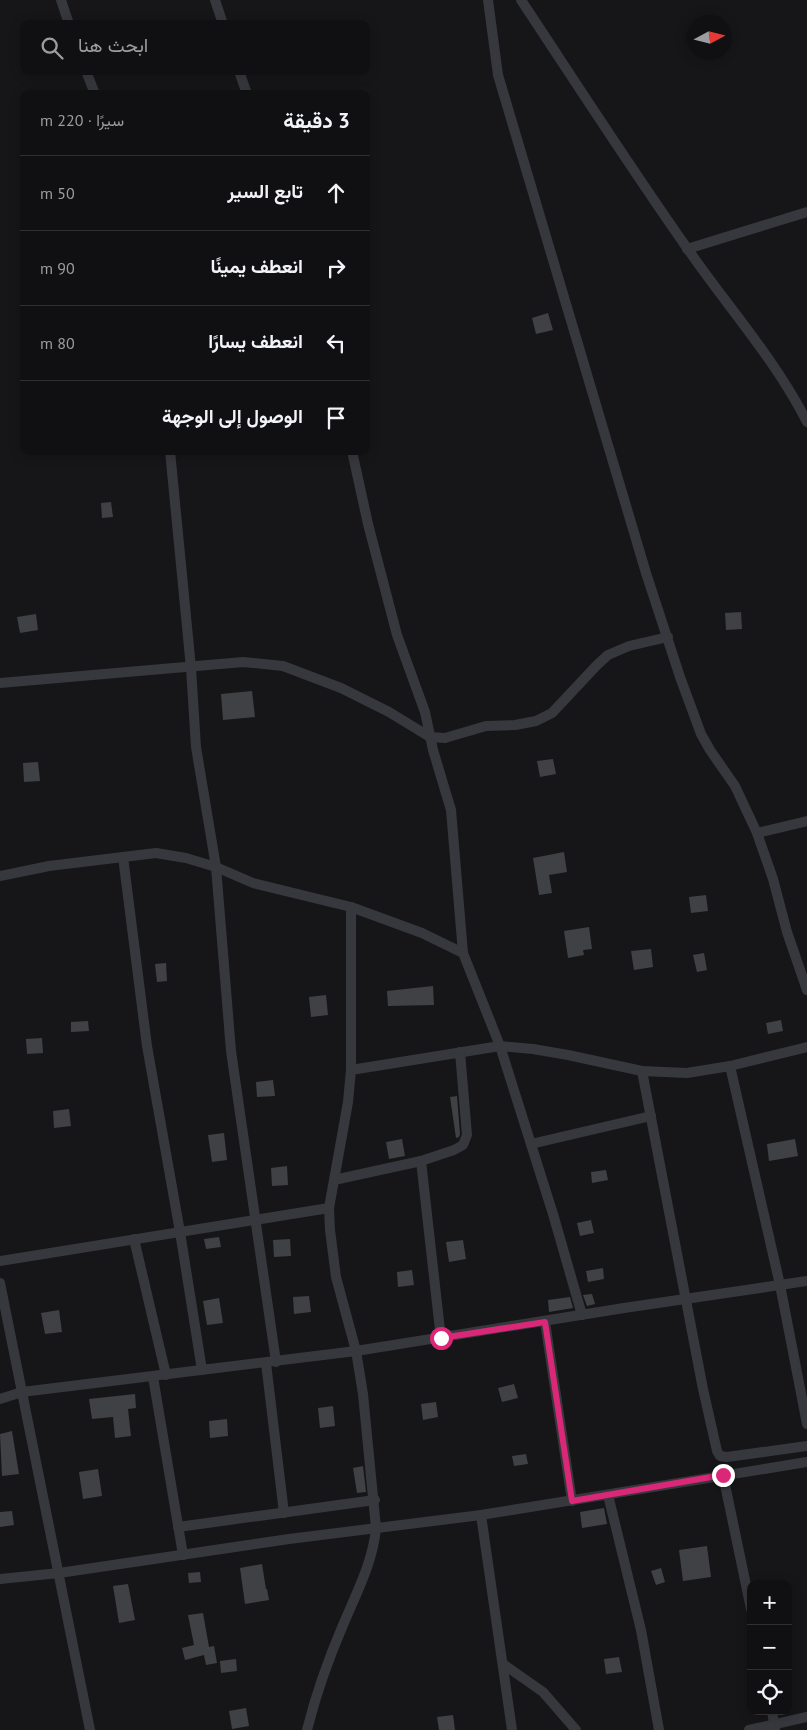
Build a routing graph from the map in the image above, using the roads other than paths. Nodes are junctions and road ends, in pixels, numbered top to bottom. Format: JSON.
{"nodes":[{"id":1,"x":61,"y":0,"type":"edge"},
{"id":2,"x":215,"y":0,"type":"edge"},
{"id":3,"x":488,"y":0,"type":"edge"},
{"id":4,"x":521,"y":0,"type":"edge"},
{"id":5,"x":68,"y":20,"type":"edge"},
{"id":6,"x":222,"y":20,"type":"edge"},
{"id":7,"x":87,"y":75,"type":"edge"},
{"id":8,"x":240,"y":75,"type":"edge"},
{"id":9,"x":93,"y":90,"type":"edge"},
{"id":10,"x":246,"y":90,"type":"edge"},
{"id":11,"x":807,"y":212,"type":"edge"},
{"id":12,"x":687,"y":249,"type":"junction"},
{"id":13,"x":807,"y":422,"type":"edge"},
{"id":14,"x":170,"y":455,"type":"edge"},
{"id":15,"x":353,"y":455,"type":"edge"},
{"id":16,"x":668,"y":637,"type":"junction"},
{"id":17,"x":191,"y":668,"type":"junction"},
{"id":18,"x":0,"y":683,"type":"edge"},
{"id":19,"x":430,"y":737,"type":"junction"},
{"id":20,"x":807,"y":821,"type":"edge"},
{"id":21,"x":758,"y":833,"type":"junction"},
{"id":22,"x":123,"y":857,"type":"junction"},
{"id":23,"x":216,"y":866,"type":"junction"},
{"id":24,"x":0,"y":876,"type":"edge"},
{"id":25,"x":351,"y":907,"type":"junction"},
{"id":26,"x":463,"y":953,"type":"junction"},
{"id":27,"x":807,"y":990,"type":"edge"},
{"id":28,"x":500,"y":1046,"type":"junction"},
{"id":29,"x":807,"y":1047,"type":"edge"},
{"id":30,"x":460,"y":1052,"type":"junction"},
{"id":31,"x":730,"y":1066,"type":"junction"},
{"id":32,"x":351,"y":1070,"type":"junction"},
{"id":33,"x":642,"y":1071,"type":"junction"},
{"id":34,"x":651,"y":1116,"type":"junction"},
{"id":35,"x":531,"y":1144,"type":"junction"},
{"id":36,"x":421,"y":1161,"type":"junction"},
{"id":37,"x":334,"y":1180,"type":"junction"},
{"id":38,"x":329,"y":1208,"type":"junction"},
{"id":39,"x":255,"y":1220,"type":"junction"},
{"id":40,"x":180,"y":1232,"type":"junction"},
{"id":41,"x":134,"y":1239,"type":"junction"},
{"id":42,"x":0,"y":1261,"type":"edge"},
{"id":43,"x":807,"y":1281,"type":"edge"},
{"id":44,"x":0,"y":1284,"type":"edge"},
{"id":45,"x":780,"y":1285,"type":"junction"},
{"id":46,"x":686,"y":1298,"type":"junction"},
{"id":47,"x":582,"y":1315,"type":"junction"},
{"id":48,"x":545,"y":1322,"type":"junction"},
{"id":49,"x":441,"y":1338,"type":"junction"},
{"id":50,"x":356,"y":1352,"type":"junction"},
{"id":51,"x":271,"y":1363,"type":"junction"},
{"id":52,"x":202,"y":1370,"type":"junction"},
{"id":53,"x":166,"y":1375,"type":"junction"},
{"id":54,"x":152,"y":1377,"type":"junction"},
{"id":55,"x":22,"y":1392,"type":"junction"},
{"id":56,"x":0,"y":1399,"type":"edge"},
{"id":57,"x":807,"y":1424,"type":"edge"},
{"id":58,"x":807,"y":1446,"type":"edge"},
{"id":59,"x":807,"y":1462,"type":"edge"},
{"id":60,"x":723,"y":1475,"type":"junction"},
{"id":61,"x":608,"y":1495,"type":"junction"},
{"id":62,"x":375,"y":1500,"type":"junction"},
{"id":63,"x":572,"y":1501,"type":"junction"},
{"id":64,"x":284,"y":1514,"type":"junction"},
{"id":65,"x":481,"y":1515,"type":"junction"},
{"id":66,"x":178,"y":1527,"type":"junction"},
{"id":67,"x":376,"y":1528,"type":"junction"},
{"id":68,"x":183,"y":1555,"type":"junction"},
{"id":69,"x":59,"y":1573,"type":"junction"},
{"id":70,"x":0,"y":1579,"type":"edge"},
{"id":71,"x":747,"y":1590,"type":"edge"},
{"id":72,"x":503,"y":1664,"type":"junction"},
{"id":73,"x":807,"y":1717,"type":"edge"},
{"id":74,"x":564,"y":1718,"type":"junction"},
{"id":75,"x":775,"y":1727,"type":"edge"},
{"id":76,"x":90,"y":1730,"type":"edge"},
{"id":77,"x":307,"y":1730,"type":"edge"},
{"id":78,"x":512,"y":1730,"type":"edge"},
{"id":79,"x":565,"y":1730,"type":"edge"},
{"id":80,"x":576,"y":1730,"type":"edge"},
{"id":81,"x":659,"y":1730,"type":"edge"},
{"id":82,"x":749,"y":1730,"type":"edge"}],
"edges":[{"from":1,"to":5,"type":"street"},
{"from":2,"to":6,"type":"street"},
{"from":3,"to":16,"type":"street"},
{"from":4,"to":12,"type":"street"},
{"from":7,"to":9,"type":"street"},
{"from":8,"to":10,"type":"street"},
{"from":11,"to":12,"type":"street"},
{"from":12,"to":13,"type":"street"},
{"from":14,"to":17,"type":"street"},
{"from":15,"to":19,"type":"street"},
{"from":16,"to":19,"type":"street"},
{"from":16,"to":21,"type":"street"},
{"from":17,"to":18,"type":"street"},
{"from":17,"to":19,"type":"street"},
{"from":17,"to":23,"type":"street"},
{"from":19,"to":26,"type":"street"},
{"from":20,"to":21,"type":"street"},
{"from":21,"to":27,"type":"street"},
{"from":22,"to":23,"type":"street"},
{"from":22,"to":24,"type":"street"},
{"from":22,"to":40,"type":"street"},
{"from":23,"to":25,"type":"street"},
{"from":23,"to":39,"type":"street"},
{"from":25,"to":26,"type":"street"},
{"from":25,"to":32,"type":"street"},
{"from":26,"to":28,"type":"street"},
{"from":28,"to":30,"type":"street"},
{"from":28,"to":33,"type":"street"},
{"from":28,"to":35,"type":"street"},
{"from":29,"to":31,"type":"street"},
{"from":30,"to":32,"type":"street"},
{"from":30,"to":36,"type":"street"},
{"from":31,"to":33,"type":"street"},
{"from":31,"to":45,"type":"street"},
{"from":32,"to":37,"type":"street"},
{"from":33,"to":34,"type":"street"},
{"from":34,"to":35,"type":"street"},
{"from":34,"to":46,"type":"street"},
{"from":35,"to":47,"type":"street"},
{"from":36,"to":37,"type":"street"},
{"from":36,"to":49,"type":"street"},
{"from":37,"to":38,"type":"street"},
{"from":38,"to":39,"type":"street"},
{"from":38,"to":50,"type":"street"},
{"from":39,"to":40,"type":"street"},
{"from":39,"to":51,"type":"street"},
{"from":40,"to":41,"type":"street"},
{"from":40,"to":52,"type":"street"},
{"from":41,"to":42,"type":"street"},
{"from":41,"to":53,"type":"street"},
{"from":43,"to":45,"type":"street"},
{"from":44,"to":55,"type":"street"},
{"from":45,"to":46,"type":"street"},
{"from":45,"to":57,"type":"street"},
{"from":46,"to":47,"type":"street"},
{"from":46,"to":58,"type":"street"},
{"from":47,"to":48,"type":"street"},
{"from":48,"to":49,"type":"street"},
{"from":48,"to":63,"type":"street"},
{"from":49,"to":50,"type":"street"},
{"from":50,"to":51,"type":"street"},
{"from":50,"to":62,"type":"street"},
{"from":51,"to":52,"type":"street"},
{"from":51,"to":64,"type":"street"},
{"from":52,"to":53,"type":"street"},
{"from":53,"to":54,"type":"street"},
{"from":54,"to":55,"type":"street"},
{"from":54,"to":66,"type":"street"},
{"from":55,"to":56,"type":"street"},
{"from":55,"to":69,"type":"street"},
{"from":59,"to":60,"type":"street"},
{"from":60,"to":61,"type":"street"},
{"from":60,"to":71,"type":"street"},
{"from":61,"to":63,"type":"street"},
{"from":61,"to":81,"type":"street"},
{"from":62,"to":64,"type":"street"},
{"from":62,"to":67,"type":"street"},
{"from":63,"to":65,"type":"street"},
{"from":64,"to":66,"type":"street"},
{"from":65,"to":67,"type":"street"},
{"from":65,"to":72,"type":"street"},
{"from":66,"to":68,"type":"street"},
{"from":67,"to":68,"type":"street"},
{"from":67,"to":77,"type":"street"},
{"from":68,"to":69,"type":"street"},
{"from":69,"to":70,"type":"street"},
{"from":69,"to":76,"type":"street"},
{"from":72,"to":74,"type":"street"},
{"from":72,"to":78,"type":"street"},
{"from":73,"to":75,"type":"street"},
{"from":74,"to":79,"type":"street"},
{"from":74,"to":80,"type":"street"},
{"from":75,"to":82,"type":"street"}]}
